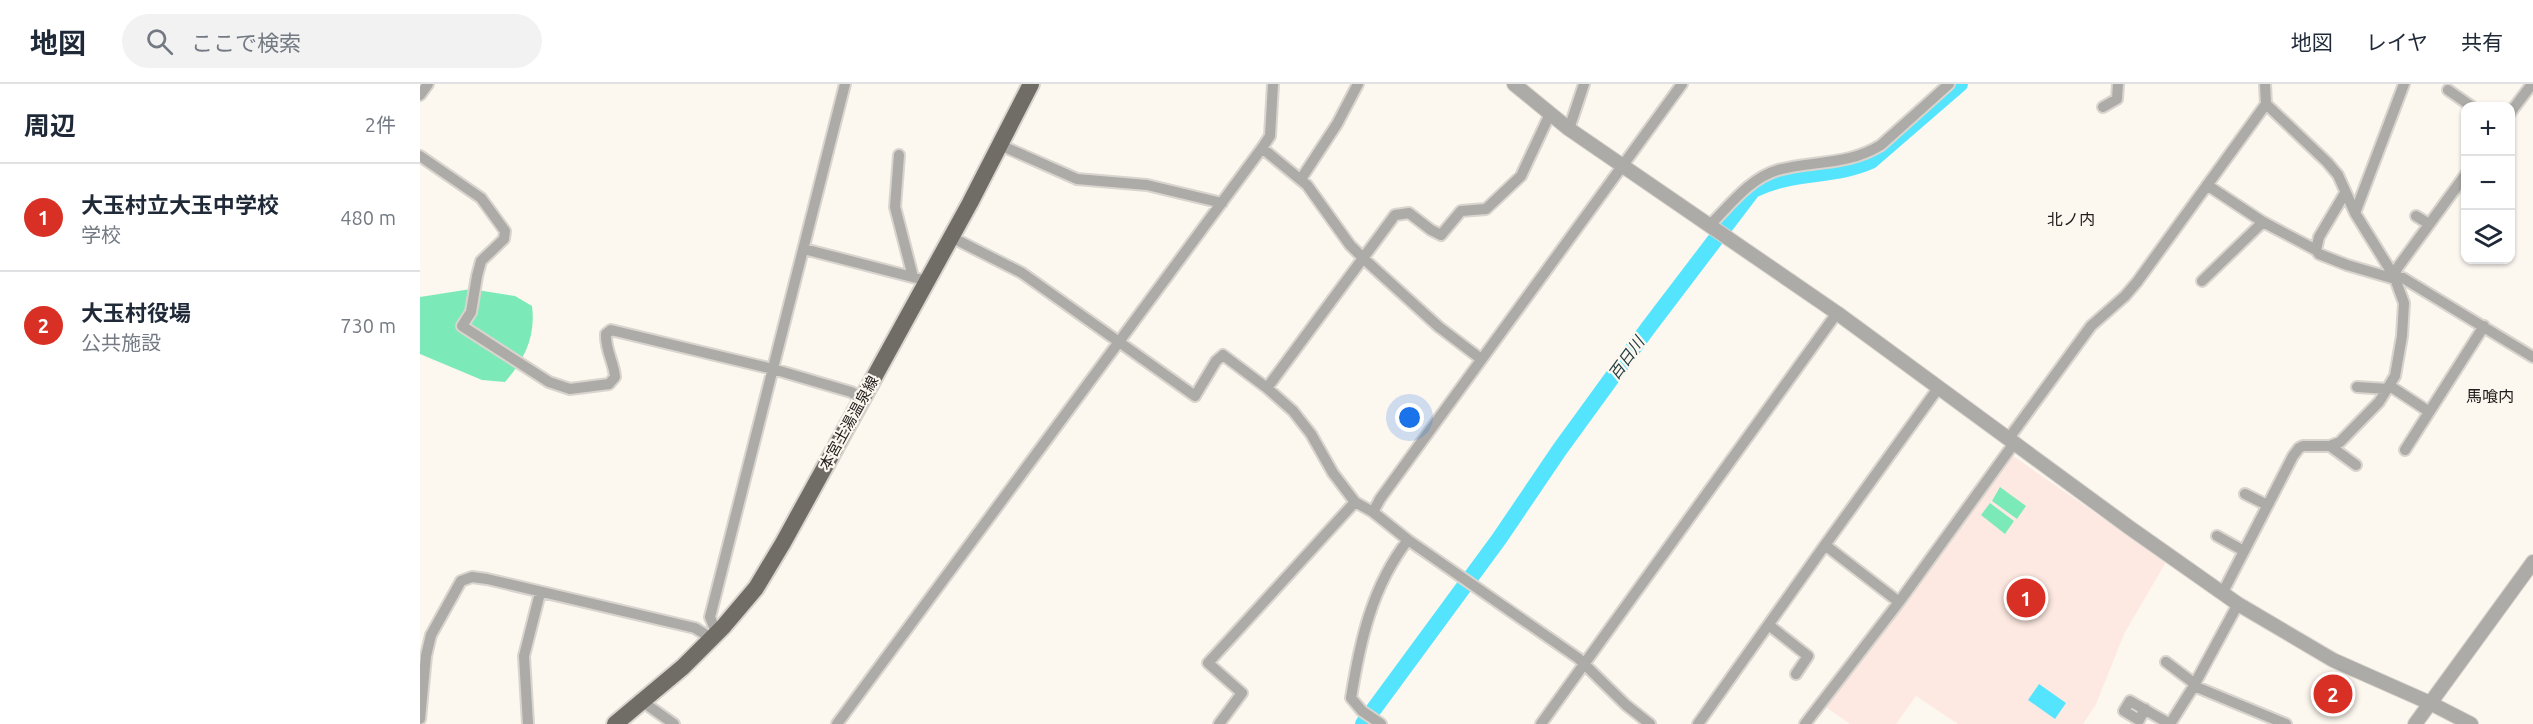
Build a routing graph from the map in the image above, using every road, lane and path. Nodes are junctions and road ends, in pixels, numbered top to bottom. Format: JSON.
{"nodes":[{"id":1,"x":428,"y":84,"type":"edge"},
{"id":2,"x":845,"y":84,"type":"edge"},
{"id":3,"x":1031,"y":84,"type":"edge"},
{"id":4,"x":1273,"y":84,"type":"edge"},
{"id":5,"x":1358,"y":84,"type":"edge"},
{"id":6,"x":1515,"y":84,"type":"edge"},
{"id":7,"x":1584,"y":84,"type":"edge"},
{"id":8,"x":1682,"y":84,"type":"edge"},
{"id":9,"x":1949,"y":84,"type":"edge"},
{"id":10,"x":2118,"y":84,"type":"edge"},
{"id":11,"x":2265,"y":84,"type":"edge"},
{"id":12,"x":2404,"y":84,"type":"edge"},
{"id":13,"x":2532,"y":84,"type":"edge"},
{"id":14,"x":2448,"y":90,"type":"dead end"},
{"id":15,"x":420,"y":95,"type":"edge"},
{"id":16,"x":2465,"y":102,"type":"edge"},
{"id":17,"x":2266,"y":104,"type":"junction"},
{"id":18,"x":2103,"y":107,"type":"dead end"},
{"id":19,"x":2515,"y":107,"type":"edge"},
{"id":20,"x":1550,"y":114,"type":"junction"},
{"id":21,"x":1569,"y":129,"type":"junction"},
{"id":22,"x":1000,"y":145,"type":"junction"},
{"id":23,"x":1262,"y":148,"type":"junction"},
{"id":24,"x":899,"y":155,"type":"dead end"},
{"id":25,"x":420,"y":156,"type":"edge"},
{"id":26,"x":1622,"y":165,"type":"junction"},
{"id":27,"x":1301,"y":179,"type":"junction"},
{"id":28,"x":2461,"y":181,"type":"edge"},
{"id":29,"x":2207,"y":185,"type":"junction"},
{"id":30,"x":2345,"y":193,"type":"junction"},
{"id":31,"x":1222,"y":203,"type":"junction"},
{"id":32,"x":2355,"y":213,"type":"junction"},
{"id":33,"x":2416,"y":216,"type":"dead end"},
{"id":34,"x":2264,"y":222,"type":"junction"},
{"id":35,"x":2429,"y":224,"type":"junction"},
{"id":36,"x":1712,"y":227,"type":"junction"},
{"id":37,"x":951,"y":237,"type":"junction"},
{"id":38,"x":804,"y":249,"type":"junction"},
{"id":39,"x":2316,"y":250,"type":"junction"},
{"id":40,"x":1363,"y":258,"type":"junction"},
{"id":41,"x":2395,"y":278,"type":"junction"},
{"id":42,"x":920,"y":280,"type":"junction"},
{"id":43,"x":2202,"y":281,"type":"dead end"},
{"id":44,"x":1837,"y":314,"type":"junction"},
{"id":45,"x":2484,"y":326,"type":"junction"},
{"id":46,"x":1118,"y":341,"type":"junction"},
{"id":47,"x":2533,"y":357,"type":"edge"},
{"id":48,"x":1481,"y":359,"type":"junction"},
{"id":49,"x":773,"y":369,"type":"junction"},
{"id":50,"x":1939,"y":387,"type":"junction"},
{"id":51,"x":2358,"y":387,"type":"dead end"},
{"id":52,"x":2389,"y":387,"type":"junction"},
{"id":53,"x":1267,"y":388,"type":"junction"},
{"id":54,"x":862,"y":398,"type":"junction"},
{"id":55,"x":2428,"y":411,"type":"junction"},
{"id":56,"x":2012,"y":440,"type":"junction"},
{"id":57,"x":2330,"y":446,"type":"junction"},
{"id":58,"x":2405,"y":450,"type":"dead end"},
{"id":59,"x":2356,"y":465,"type":"dead end"},
{"id":60,"x":2245,"y":494,"type":"dead end"},
{"id":61,"x":1355,"y":502,"type":"junction"},
{"id":62,"x":2267,"y":505,"type":"junction"},
{"id":63,"x":1373,"y":512,"type":"junction"},
{"id":64,"x":2217,"y":536,"type":"dead end"},
{"id":65,"x":1408,"y":540,"type":"junction"},
{"id":66,"x":1825,"y":546,"type":"junction"},
{"id":67,"x":2244,"y":551,"type":"junction"},
{"id":68,"x":2533,"y":562,"type":"edge"},
{"id":69,"x":2223,"y":592,"type":"junction"},
{"id":70,"x":540,"y":593,"type":"junction"},
{"id":71,"x":1899,"y":602,"type":"junction"},
{"id":72,"x":2238,"y":603,"type":"junction"},
{"id":73,"x":1770,"y":626,"type":"junction"},
{"id":74,"x":713,"y":635,"type":"junction"},
{"id":75,"x":2166,"y":662,"type":"dead end"},
{"id":76,"x":1584,"y":664,"type":"junction"},
{"id":77,"x":1796,"y":674,"type":"dead end"},
{"id":78,"x":2194,"y":685,"type":"junction"},
{"id":79,"x":643,"y":702,"type":"junction"},
{"id":80,"x":2430,"y":703,"type":"junction"},
{"id":81,"x":2145,"y":710,"type":"dead end"},
{"id":82,"x":420,"y":719,"type":"edge"},
{"id":83,"x":1377,"y":721,"type":"edge"},
{"id":84,"x":528,"y":724,"type":"edge"},
{"id":85,"x":615,"y":724,"type":"edge"},
{"id":86,"x":674,"y":724,"type":"edge"},
{"id":87,"x":837,"y":724,"type":"edge"},
{"id":88,"x":1219,"y":724,"type":"edge"},
{"id":89,"x":1541,"y":724,"type":"edge"},
{"id":90,"x":1650,"y":724,"type":"edge"},
{"id":91,"x":1698,"y":724,"type":"edge"},
{"id":92,"x":1804,"y":724,"type":"edge"},
{"id":93,"x":2170,"y":724,"type":"edge"},
{"id":94,"x":2286,"y":724,"type":"edge"},
{"id":95,"x":2415,"y":724,"type":"edge"},
{"id":96,"x":2471,"y":724,"type":"edge"}],
"edges":[{"from":1,"to":15,"type":"street"},
{"from":2,"to":38,"type":"street"},
{"from":3,"to":22,"type":"main road","name":"本宮土湯温泉線"},
{"from":4,"to":23,"type":"street"},
{"from":5,"to":27,"type":"street"},
{"from":6,"to":20,"type":"street"},
{"from":7,"to":21,"type":"street"},
{"from":8,"to":26,"type":"street"},
{"from":9,"to":36,"type":"street"},
{"from":10,"to":18,"type":"street"},
{"from":11,"to":17,"type":"street"},
{"from":12,"to":32,"type":"street"},
{"from":13,"to":19,"type":"street"},
{"from":14,"to":16,"type":"street"},
{"from":17,"to":29,"type":"street"},
{"from":17,"to":30,"type":"street"},
{"from":20,"to":21,"type":"street"},
{"from":20,"to":40,"type":"street"},
{"from":21,"to":26,"type":"street"},
{"from":22,"to":31,"type":"street"},
{"from":22,"to":37,"type":"main road","name":"本宮土湯温泉線"},
{"from":23,"to":27,"type":"street"},
{"from":23,"to":31,"type":"street"},
{"from":24,"to":42,"type":"street"},
{"from":25,"to":49,"type":"street"},
{"from":26,"to":36,"type":"street"},
{"from":26,"to":48,"type":"street"},
{"from":27,"to":40,"type":"street"},
{"from":28,"to":35,"type":"street"},
{"from":29,"to":34,"type":"street"},
{"from":29,"to":56,"type":"street"},
{"from":30,"to":32,"type":"street"},
{"from":30,"to":39,"type":"street"},
{"from":31,"to":46,"type":"street"},
{"from":32,"to":41,"type":"street"},
{"from":33,"to":35,"type":"street"},
{"from":34,"to":39,"type":"street"},
{"from":34,"to":43,"type":"street"},
{"from":35,"to":41,"type":"street"},
{"from":36,"to":44,"type":"street"},
{"from":37,"to":42,"type":"main road","name":"本宮土湯温泉線"},
{"from":37,"to":46,"type":"street"},
{"from":38,"to":42,"type":"street"},
{"from":38,"to":49,"type":"street"},
{"from":39,"to":41,"type":"street"},
{"from":40,"to":48,"type":"street"},
{"from":40,"to":53,"type":"street"},
{"from":41,"to":45,"type":"street"},
{"from":41,"to":52,"type":"street"},
{"from":42,"to":54,"type":"main road","name":"本宮土湯温泉線"},
{"from":44,"to":50,"type":"street"},
{"from":44,"to":76,"type":"street"},
{"from":45,"to":47,"type":"street"},
{"from":45,"to":55,"type":"street"},
{"from":46,"to":53,"type":"street"},
{"from":46,"to":87,"type":"street"},
{"from":48,"to":63,"type":"street"},
{"from":49,"to":54,"type":"street"},
{"from":49,"to":74,"type":"street"},
{"from":50,"to":56,"type":"street"},
{"from":50,"to":66,"type":"street"},
{"from":51,"to":52,"type":"street"},
{"from":52,"to":55,"type":"street"},
{"from":52,"to":57,"type":"street"},
{"from":53,"to":61,"type":"street"},
{"from":54,"to":74,"type":"main road","name":"本宮土湯温泉線"},
{"from":55,"to":58,"type":"street"},
{"from":56,"to":69,"type":"street"},
{"from":56,"to":71,"type":"street"},
{"from":57,"to":59,"type":"street"},
{"from":57,"to":62,"type":"street"},
{"from":60,"to":62,"type":"street"},
{"from":61,"to":63,"type":"street"},
{"from":61,"to":88,"type":"street"},
{"from":62,"to":67,"type":"street"},
{"from":63,"to":65,"type":"street"},
{"from":64,"to":67,"type":"street"},
{"from":65,"to":76,"type":"street"},
{"from":65,"to":83,"type":"street"},
{"from":66,"to":71,"type":"street"},
{"from":66,"to":73,"type":"street"},
{"from":67,"to":69,"type":"street"},
{"from":68,"to":80,"type":"street"},
{"from":69,"to":72,"type":"street"},
{"from":70,"to":74,"type":"street"},
{"from":70,"to":82,"type":"street"},
{"from":70,"to":84,"type":"street"},
{"from":71,"to":92,"type":"street"},
{"from":72,"to":78,"type":"street"},
{"from":72,"to":80,"type":"street"},
{"from":73,"to":77,"type":"street"},
{"from":73,"to":91,"type":"street"},
{"from":74,"to":79,"type":"main road","name":"本宮土湯温泉線"},
{"from":75,"to":78,"type":"street"},
{"from":76,"to":89,"type":"street"},
{"from":76,"to":90,"type":"street"},
{"from":78,"to":93,"type":"street"},
{"from":78,"to":94,"type":"street"},
{"from":79,"to":85,"type":"main road","name":"本宮土湯温泉線"},
{"from":79,"to":86,"type":"street"},
{"from":80,"to":95,"type":"street"},
{"from":80,"to":96,"type":"street"},
{"from":81,"to":93,"type":"street"}]}
